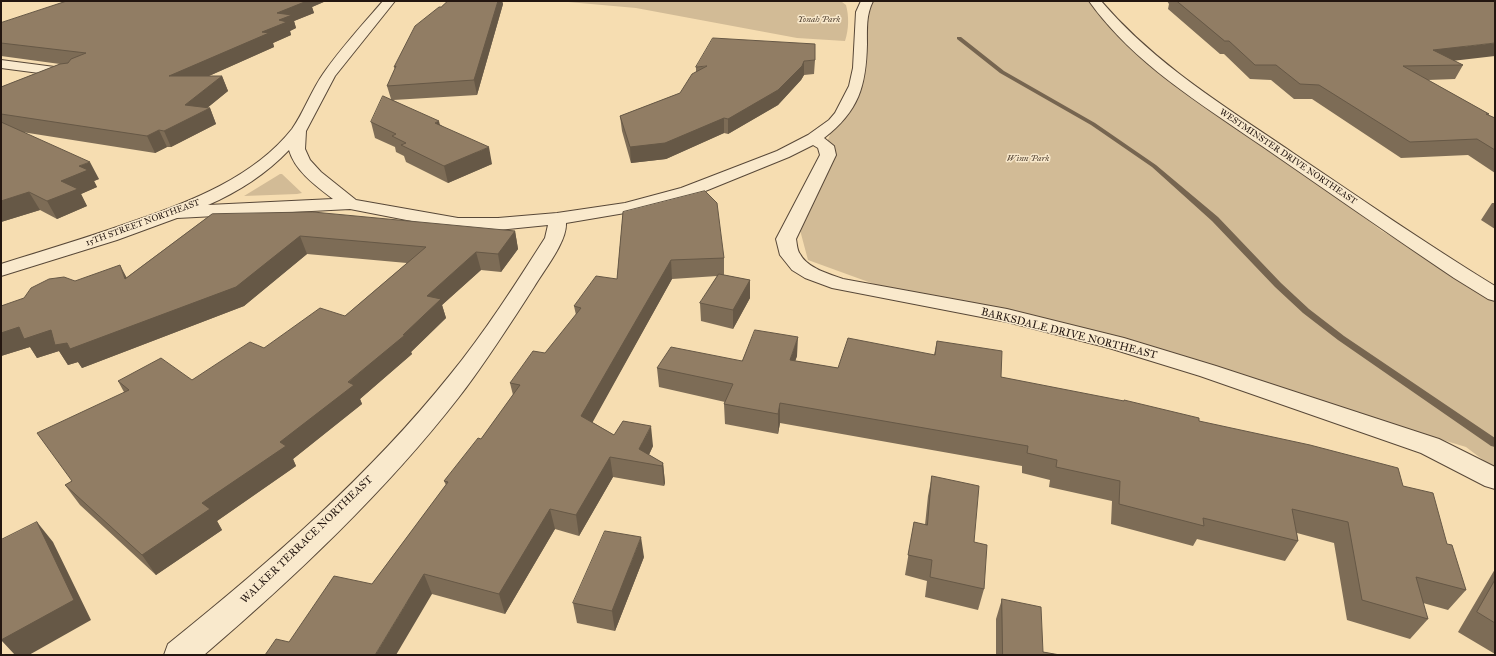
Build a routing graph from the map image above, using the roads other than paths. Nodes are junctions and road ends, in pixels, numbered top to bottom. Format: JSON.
{"nodes":[{"id":1,"x":389,"y":1,"type":"edge"},
{"id":2,"x":867,"y":1,"type":"edge"},
{"id":3,"x":1095,"y":1,"type":"edge"},
{"id":4,"x":1,"y":64,"type":"edge"},
{"id":5,"x":70,"y":73,"type":"edge"},
{"id":6,"x":298,"y":131,"type":"junction"},
{"id":7,"x":814,"y":138,"type":"junction"},
{"id":8,"x":350,"y":204,"type":"junction"},
{"id":9,"x":175,"y":213,"type":"junction"},
{"id":10,"x":556,"y":219,"type":"junction"},
{"id":11,"x":1,"y":270,"type":"edge"},
{"id":12,"x":1495,"y":295,"type":"edge"},
{"id":13,"x":1495,"y":480,"type":"edge"},
{"id":14,"x":180,"y":655,"type":"edge"}],
"edges":[{"from":1,"to":6,"type":"street","name":"15TH STREET NORTHEAST"},
{"from":2,"to":7,"type":"street"},
{"from":3,"to":12,"type":"street","name":"WESTMINSTER DRIVE NORTHEAST"},
{"from":4,"to":5,"type":"street"},
{"from":6,"to":8,"type":"street"},
{"from":6,"to":9,"type":"street","name":"15TH STREET NORTHEAST"},
{"from":7,"to":10,"type":"street"},
{"from":7,"to":13,"type":"street","name":"BARKSDALE DRIVE NORTHEAST"},
{"from":8,"to":9,"type":"street"},
{"from":8,"to":10,"type":"street"},
{"from":9,"to":11,"type":"street","name":"15TH STREET NORTHEAST"},
{"from":10,"to":14,"type":"street","name":"WALKER TERRACE NORTHEAST"}]}
